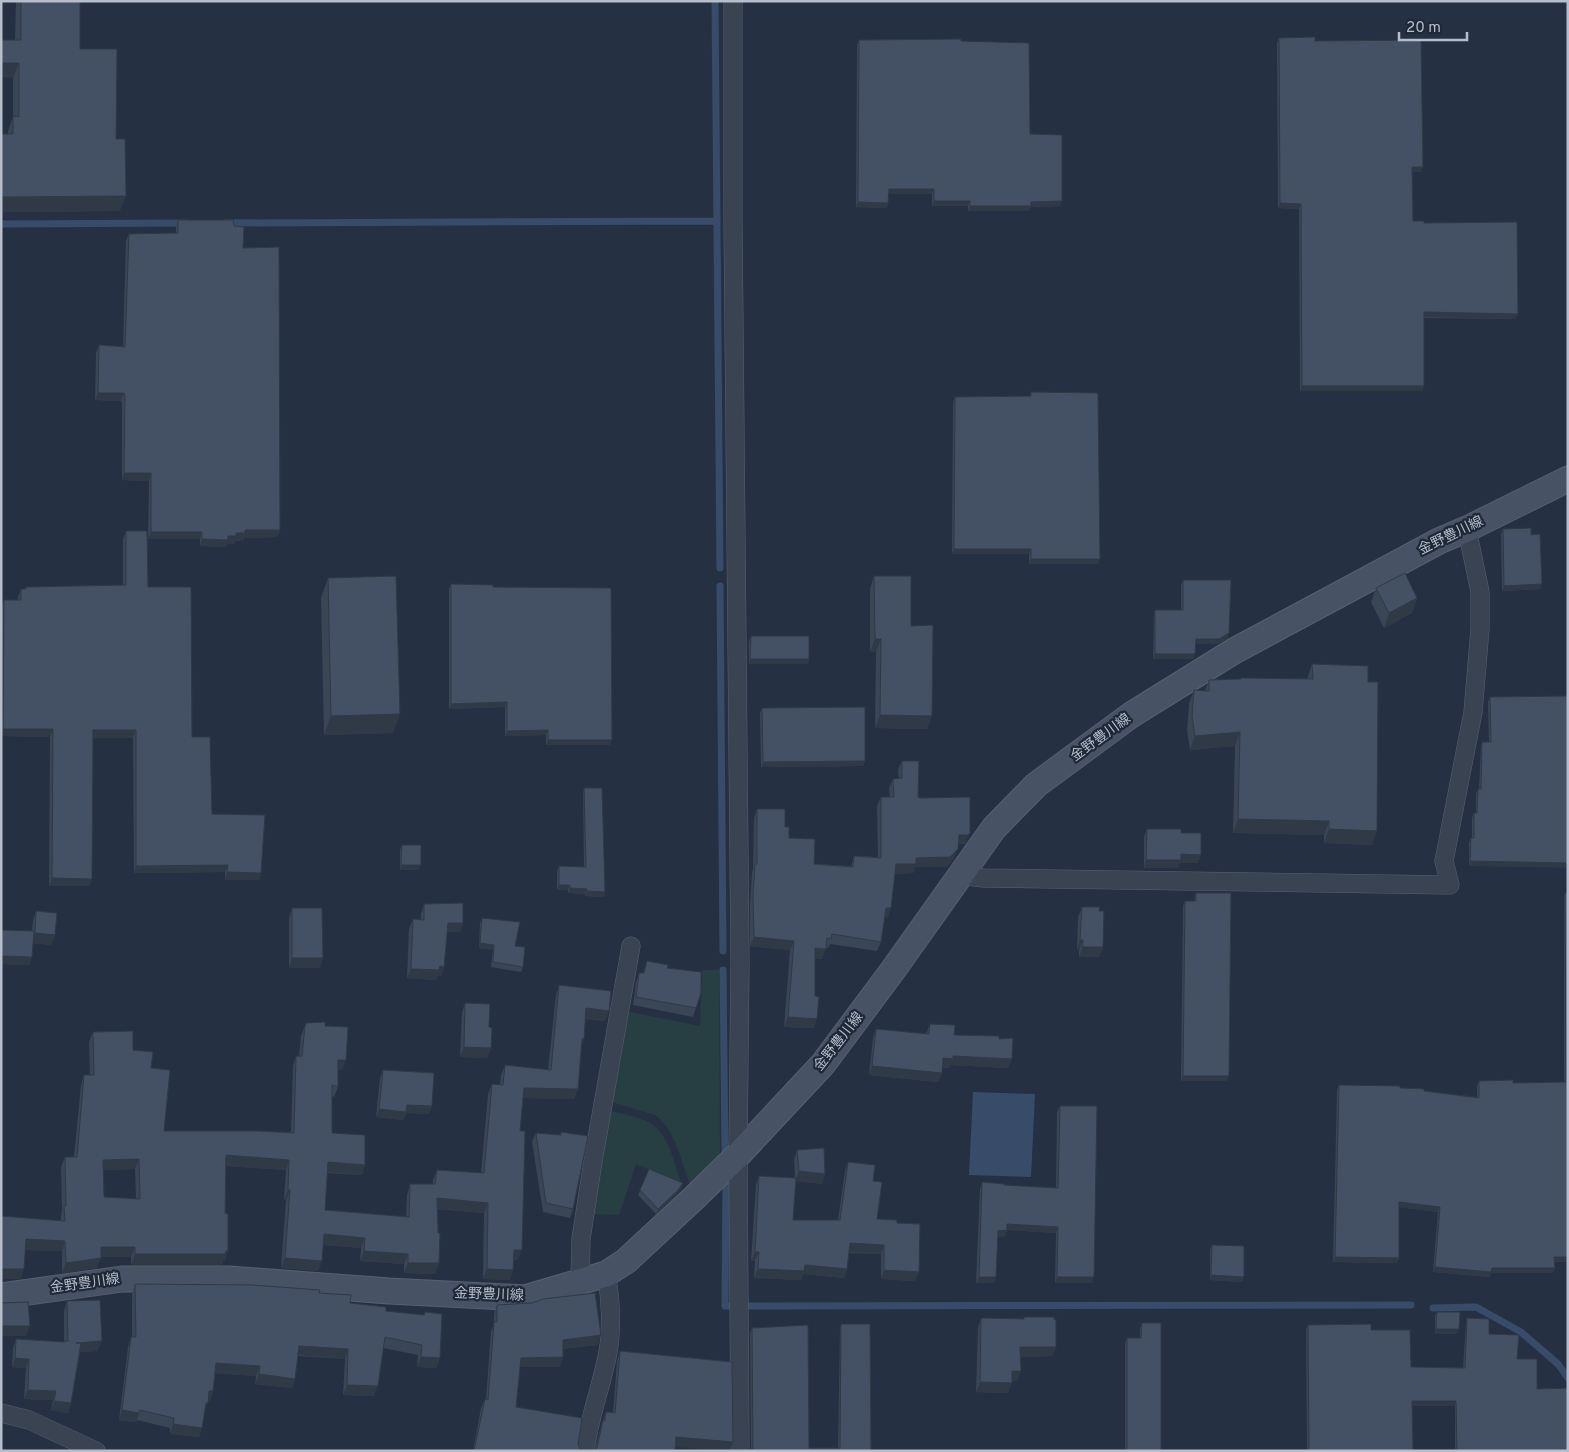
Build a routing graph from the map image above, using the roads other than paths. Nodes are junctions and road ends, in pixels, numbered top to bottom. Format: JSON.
{"nodes":[{"id":1,"x":733,"y":1,"type":"edge"},
{"id":2,"x":1568,"y":478,"type":"edge"},
{"id":3,"x":1467,"y":529,"type":"junction"},
{"id":4,"x":961,"y":875,"type":"junction"},
{"id":5,"x":631,"y":946,"type":"dead end"},
{"id":6,"x":738,"y":1155,"type":"junction"},
{"id":7,"x":606,"y":1274,"type":"junction"},
{"id":8,"x":580,"y":1282,"type":"junction"},
{"id":9,"x":1,"y":1296,"type":"edge"},
{"id":10,"x":1,"y":1413,"type":"edge"},
{"id":11,"x":96,"y":1451,"type":"edge"},
{"id":12,"x":585,"y":1451,"type":"edge"},
{"id":13,"x":740,"y":1451,"type":"edge"}],
"edges":[{"from":1,"to":6,"type":"street"},
{"from":2,"to":3,"type":"main road","name":"金野豊川線"},
{"from":3,"to":4,"type":"main road","name":"金野豊川線"},
{"from":3,"to":4,"type":"street"},
{"from":4,"to":6,"type":"main road","name":"金野豊川線"},
{"from":5,"to":8,"type":"street"},
{"from":6,"to":7,"type":"main road","name":"金野豊川線"},
{"from":6,"to":13,"type":"street"},
{"from":7,"to":8,"type":"main road","name":"金野豊川線"},
{"from":7,"to":12,"type":"street"},
{"from":8,"to":9,"type":"main road","name":"金野豊川線"},
{"from":10,"to":11,"type":"street"}]}
